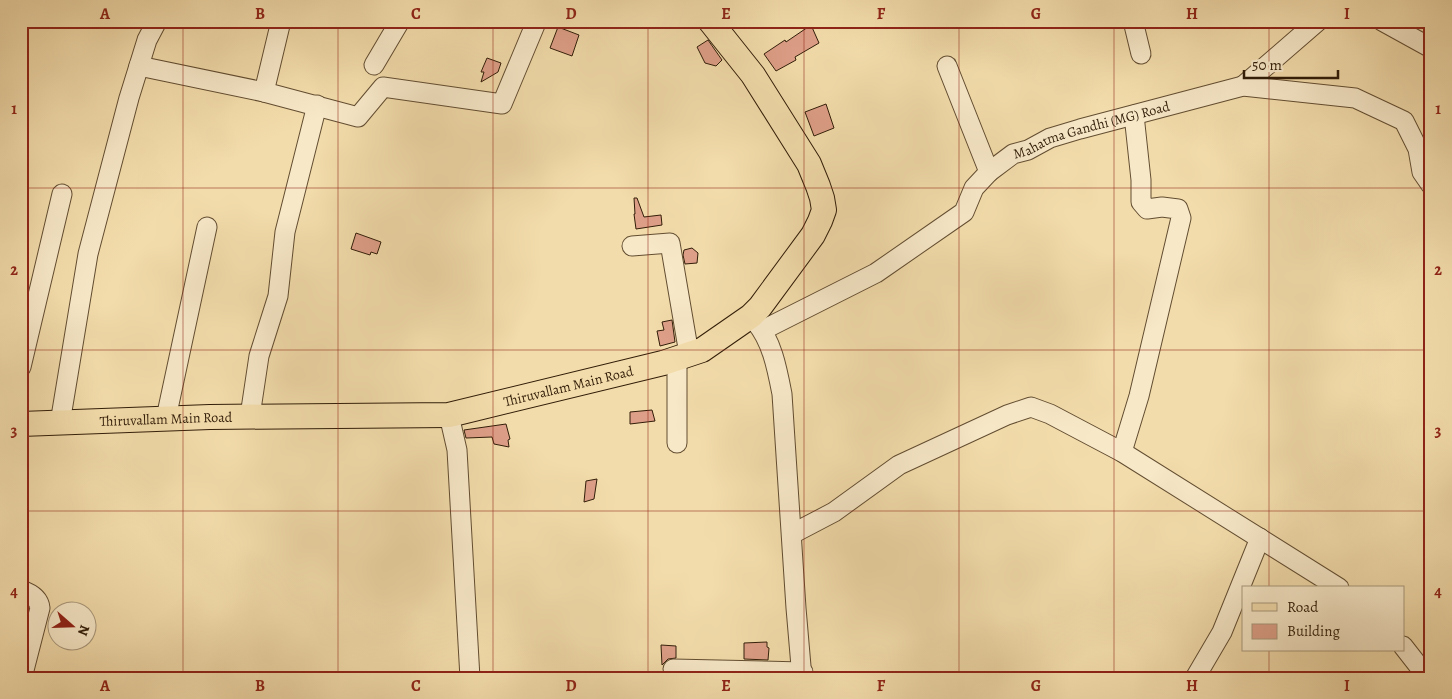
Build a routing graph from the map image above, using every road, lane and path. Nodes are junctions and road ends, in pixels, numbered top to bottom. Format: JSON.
{"nodes":[{"id":1,"x":157,"y":21,"type":"edge"},
{"id":2,"x":281,"y":21,"type":"edge"},
{"id":3,"x":400,"y":21,"type":"edge"},
{"id":4,"x":534,"y":21,"type":"edge"},
{"id":5,"x":710,"y":21,"type":"edge"},
{"id":6,"x":1133,"y":21,"type":"edge"},
{"id":7,"x":1318,"y":21,"type":"edge"},
{"id":8,"x":1382,"y":21,"type":"edge"},
{"id":9,"x":1431,"y":48,"type":"edge"},
{"id":10,"x":1141,"y":54,"type":"dead end"},
{"id":11,"x":374,"y":65,"type":"dead end"},
{"id":12,"x":139,"y":66,"type":"junction"},
{"id":13,"x":947,"y":66,"type":"dead end"},
{"id":14,"x":1244,"y":86,"type":"junction"},
{"id":15,"x":264,"y":92,"type":"junction"},
{"id":16,"x":317,"y":106,"type":"junction"},
{"id":17,"x":1134,"y":115,"type":"junction"},
{"id":18,"x":988,"y":172,"type":"junction"},
{"id":19,"x":1431,"y":185,"type":"edge"},
{"id":20,"x":62,"y":194,"type":"dead end"},
{"id":21,"x":207,"y":227,"type":"dead end"},
{"id":22,"x":632,"y":246,"type":"dead end"},
{"id":23,"x":757,"y":323,"type":"junction"},
{"id":24,"x":683,"y":356,"type":"junction"},
{"id":25,"x":21,"y":367,"type":"edge"},
{"id":26,"x":449,"y":415,"type":"junction"},
{"id":27,"x":250,"y":416,"type":"junction"},
{"id":28,"x":166,"y":418,"type":"junction"},
{"id":29,"x":60,"y":422,"type":"junction"},
{"id":30,"x":21,"y":424,"type":"edge"},
{"id":31,"x":676,"y":443,"type":"dead end"},
{"id":32,"x":1122,"y":452,"type":"junction"},
{"id":33,"x":792,"y":534,"type":"junction"},
{"id":34,"x":1260,"y":538,"type":"junction"},
{"id":35,"x":1336,"y":586,"type":"edge"},
{"id":36,"x":21,"y":590,"type":"edge"},
{"id":37,"x":1404,"y":647,"type":"edge"},
{"id":38,"x":673,"y":669,"type":"dead end"},
{"id":39,"x":802,"y":675,"type":"edge"},
{"id":40,"x":22,"y":678,"type":"edge"},
{"id":41,"x":470,"y":678,"type":"edge"},
{"id":42,"x":1195,"y":678,"type":"edge"},
{"id":43,"x":1428,"y":678,"type":"edge"}],
"edges":[{"from":1,"to":12,"type":"street"},
{"from":2,"to":15,"type":"street"},
{"from":3,"to":11,"type":"street"},
{"from":4,"to":16,"type":"street"},
{"from":5,"to":23,"type":"main road","name":"Thiruvallam Main Road"},
{"from":6,"to":10,"type":"street"},
{"from":7,"to":14,"type":"street"},
{"from":8,"to":9,"type":"street"},
{"from":12,"to":15,"type":"street"},
{"from":12,"to":29,"type":"street"},
{"from":13,"to":18,"type":"street"},
{"from":14,"to":17,"type":"street","name":"Mahatma Gandhi (MG) Road"},
{"from":14,"to":19,"type":"street","name":"Mahatma Gandhi (MG) Road"},
{"from":15,"to":16,"type":"street"},
{"from":16,"to":27,"type":"street"},
{"from":17,"to":18,"type":"street","name":"Mahatma Gandhi (MG) Road"},
{"from":17,"to":32,"type":"street"},
{"from":18,"to":23,"type":"street","name":"Mahatma Gandhi (MG) Road"},
{"from":20,"to":25,"type":"street"},
{"from":21,"to":28,"type":"street"},
{"from":22,"to":24,"type":"street"},
{"from":23,"to":24,"type":"main road","name":"Thiruvallam Main Road"},
{"from":23,"to":33,"type":"street"},
{"from":24,"to":26,"type":"main road","name":"Thiruvallam Main Road"},
{"from":24,"to":31,"type":"street"},
{"from":26,"to":27,"type":"main road","name":"Thiruvallam Main Road"},
{"from":26,"to":41,"type":"street"},
{"from":27,"to":28,"type":"main road","name":"Thiruvallam Main Road"},
{"from":28,"to":29,"type":"main road","name":"Thiruvallam Main Road"},
{"from":29,"to":30,"type":"main road","name":"Thiruvallam Main Road"},
{"from":32,"to":33,"type":"street"},
{"from":32,"to":34,"type":"street"},
{"from":33,"to":39,"type":"street"},
{"from":34,"to":35,"type":"street"},
{"from":34,"to":42,"type":"street"},
{"from":36,"to":40,"type":"street"},
{"from":37,"to":43,"type":"street"},
{"from":38,"to":39,"type":"street"}]}
